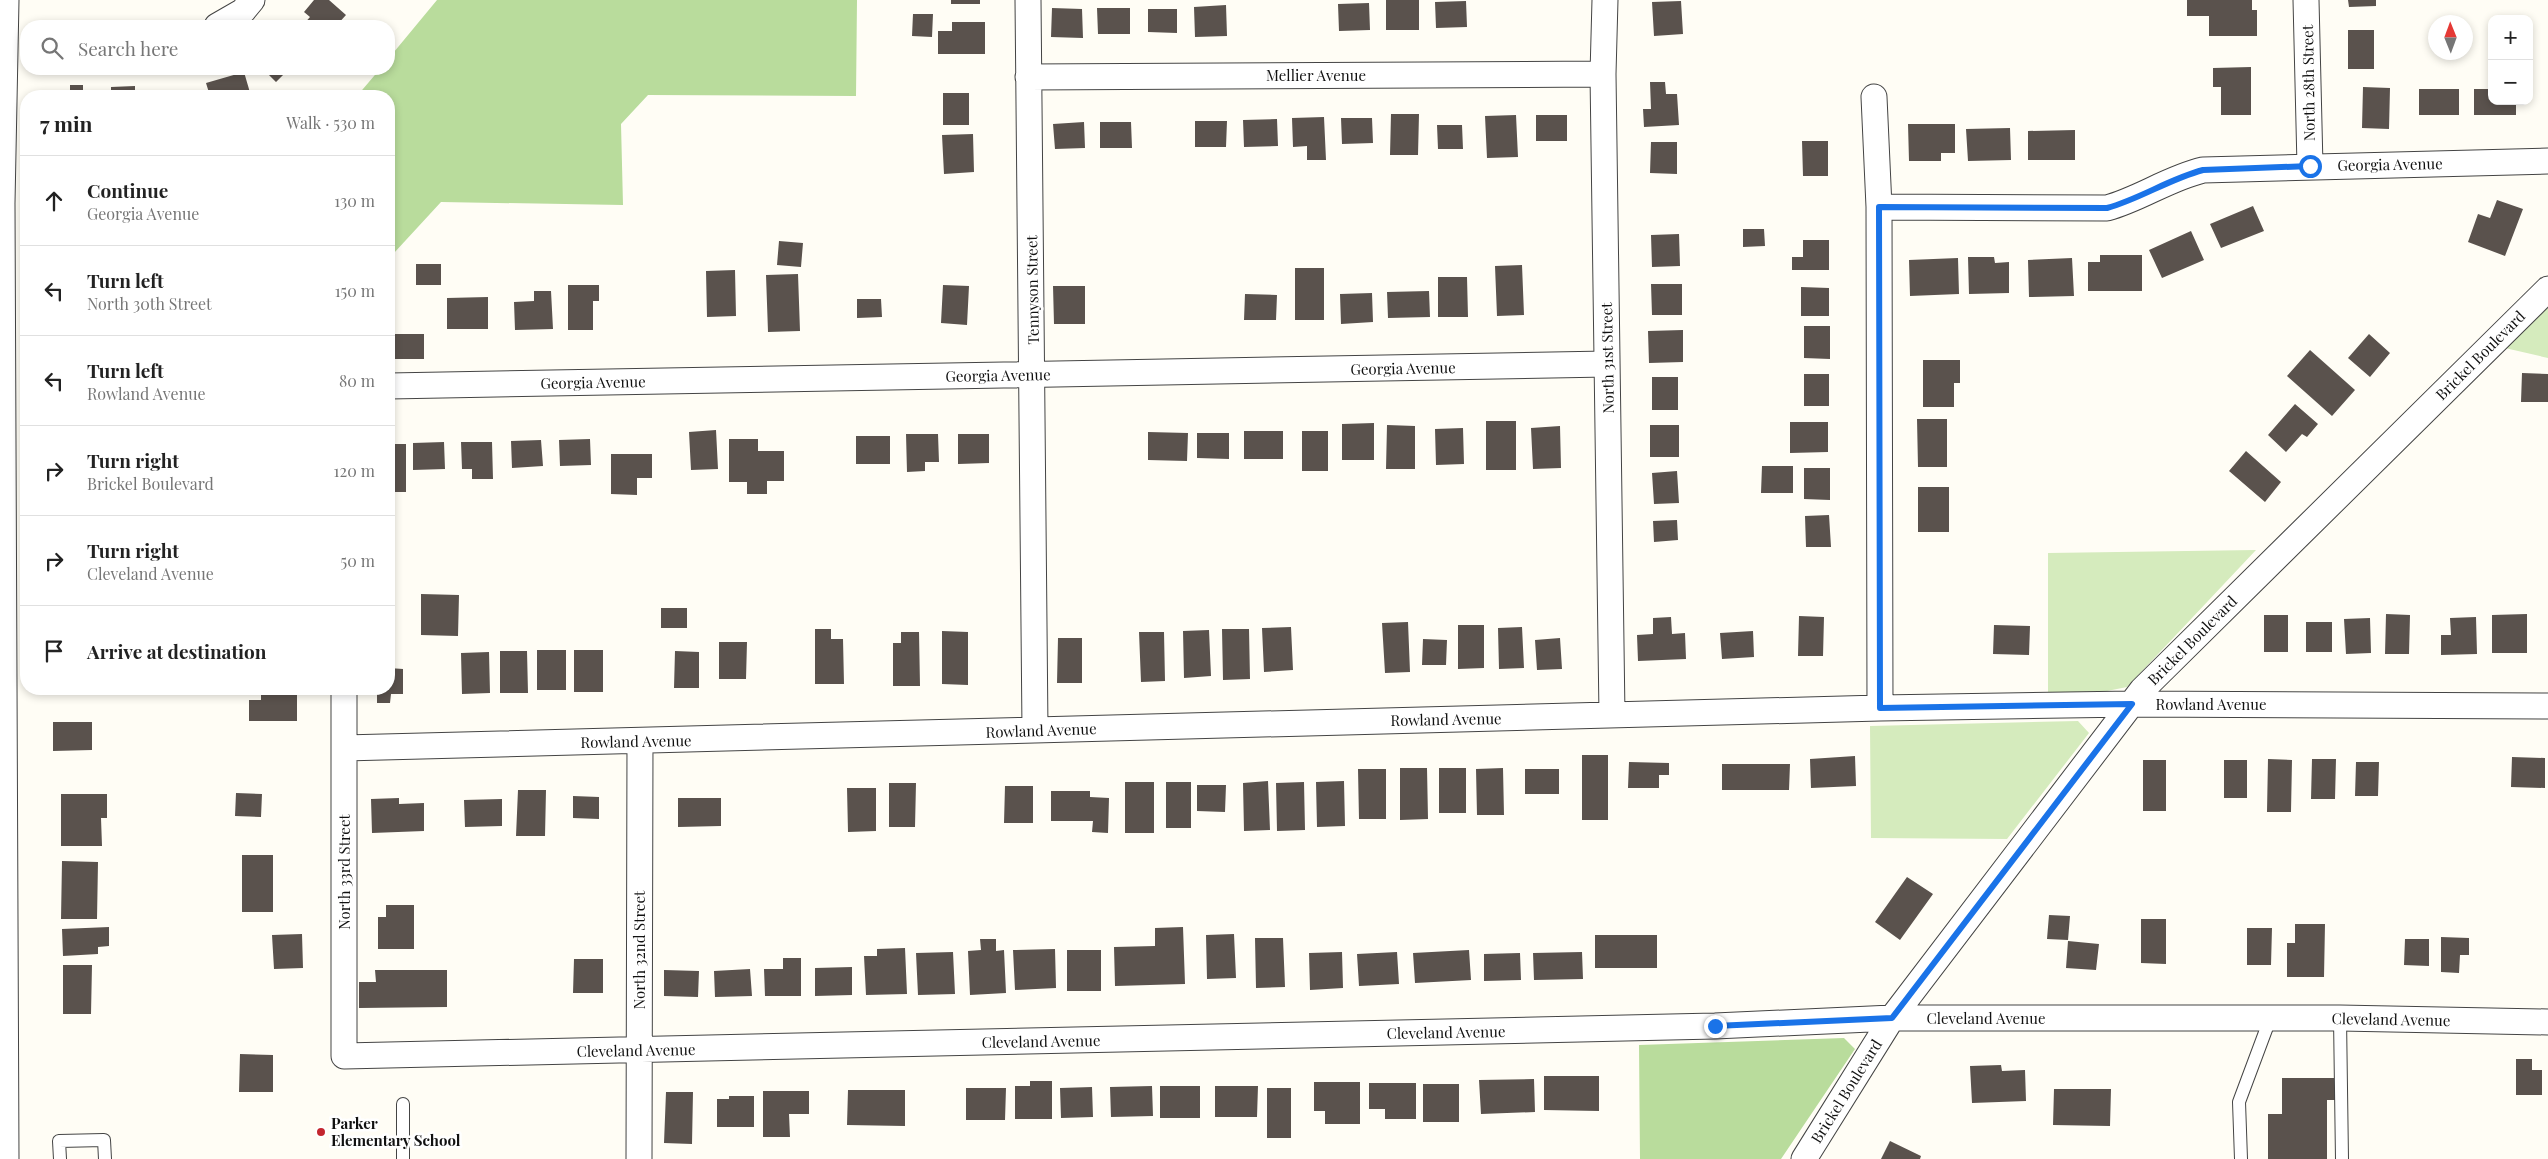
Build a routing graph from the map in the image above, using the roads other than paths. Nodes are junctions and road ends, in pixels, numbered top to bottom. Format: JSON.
{"nodes":[{"id":1,"x":6,"y":0,"type":"edge"},
{"id":2,"x":252,"y":0,"type":"edge"},
{"id":3,"x":1028,"y":0,"type":"edge"},
{"id":4,"x":1605,"y":0,"type":"edge"},
{"id":5,"x":2306,"y":0,"type":"edge"},
{"id":6,"x":228,"y":20,"type":"edge"},
{"id":7,"x":16,"y":42,"type":"edge"},
{"id":8,"x":1603,"y":74,"type":"junction"},
{"id":9,"x":1028,"y":76,"type":"junction"},
{"id":10,"x":1874,"y":97,"type":"dead end"},
{"id":11,"x":2548,"y":161,"type":"edge"},
{"id":12,"x":2310,"y":166,"type":"junction"},
{"id":13,"x":1,"y":203,"type":"edge"},
{"id":14,"x":1879,"y":207,"type":"junction"},
{"id":15,"x":2548,"y":289,"type":"edge"},
{"id":16,"x":1607,"y":364,"type":"junction"},
{"id":17,"x":1033,"y":375,"type":"junction"},
{"id":18,"x":395,"y":386,"type":"edge"},
{"id":19,"x":2,"y":515,"type":"edge"},
{"id":20,"x":344,"y":695,"type":"edge"},
{"id":21,"x":2132,"y":704,"type":"junction"},
{"id":22,"x":2548,"y":706,"type":"edge"},
{"id":23,"x":1880,"y":708,"type":"junction"},
{"id":24,"x":1612,"y":715,"type":"junction"},
{"id":25,"x":1035,"y":730,"type":"junction"},
{"id":26,"x":640,"y":741,"type":"junction"},
{"id":27,"x":344,"y":748,"type":"junction"},
{"id":28,"x":1892,"y":1018,"type":"junction"},
{"id":29,"x":2267,"y":1018,"type":"junction"},
{"id":30,"x":2340,"y":1018,"type":"junction"},
{"id":31,"x":2548,"y":1022,"type":"edge"},
{"id":32,"x":639,"y":1050,"type":"junction"},
{"id":33,"x":344,"y":1056,"type":"joint"},
{"id":34,"x":403,"y":1104,"type":"dead end"},
{"id":35,"x":6,"y":1159,"type":"edge"},
{"id":36,"x":60,"y":1159,"type":"edge"},
{"id":37,"x":105,"y":1159,"type":"edge"},
{"id":38,"x":403,"y":1159,"type":"edge"},
{"id":39,"x":639,"y":1159,"type":"edge"},
{"id":40,"x":1804,"y":1159,"type":"edge"},
{"id":41,"x":2241,"y":1159,"type":"edge"},
{"id":42,"x":2342,"y":1159,"type":"edge"}],
"edges":[{"from":1,"to":7,"type":"street"},
{"from":2,"to":6,"type":"street"},
{"from":3,"to":9,"type":"street","name":"Tennyson Street"},
{"from":4,"to":8,"type":"street","name":"North 31st Street"},
{"from":5,"to":12,"type":"street","name":"North 28th Street"},
{"from":7,"to":13,"type":"street"},
{"from":8,"to":9,"type":"street","name":"Mellier Avenue"},
{"from":8,"to":16,"type":"street","name":"North 31st Street"},
{"from":9,"to":17,"type":"street","name":"Tennyson Street"},
{"from":10,"to":14,"type":"street"},
{"from":11,"to":12,"type":"street","name":"Georgia Avenue"},
{"from":12,"to":14,"type":"street","name":"Georgia Avenue"},
{"from":13,"to":19,"type":"street"},
{"from":14,"to":23,"type":"street"},
{"from":15,"to":21,"type":"street","name":"Brickel Boulevard"},
{"from":16,"to":17,"type":"street","name":"Georgia Avenue"},
{"from":16,"to":24,"type":"street","name":"North 31st Street"},
{"from":17,"to":18,"type":"street","name":"Georgia Avenue"},
{"from":17,"to":25,"type":"street","name":"Tennyson Street"},
{"from":19,"to":35,"type":"street"},
{"from":20,"to":27,"type":"street","name":"North 33rd Street"},
{"from":21,"to":22,"type":"street","name":"Rowland Avenue"},
{"from":21,"to":23,"type":"street","name":"Rowland Avenue"},
{"from":21,"to":28,"type":"street","name":"Brickel Boulevard"},
{"from":23,"to":24,"type":"street","name":"Rowland Avenue"},
{"from":24,"to":25,"type":"street","name":"Rowland Avenue"},
{"from":25,"to":26,"type":"street","name":"Rowland Avenue"},
{"from":26,"to":27,"type":"street","name":"Rowland Avenue"},
{"from":26,"to":32,"type":"street","name":"North 32nd Street"},
{"from":27,"to":33,"type":"street","name":"North 33rd Street"},
{"from":28,"to":29,"type":"street","name":"Cleveland Avenue"},
{"from":28,"to":32,"type":"street","name":"Cleveland Avenue"},
{"from":28,"to":40,"type":"street","name":"Brickel Boulevard"},
{"from":29,"to":30,"type":"street","name":"Cleveland Avenue"},
{"from":29,"to":41,"type":"lane"},
{"from":30,"to":31,"type":"street","name":"Cleveland Avenue"},
{"from":30,"to":42,"type":"lane"},
{"from":32,"to":33,"type":"street","name":"Cleveland Avenue"},
{"from":32,"to":39,"type":"street","name":"North 32nd Street"},
{"from":34,"to":38,"type":"lane"},
{"from":36,"to":37,"type":"lane"}]}
